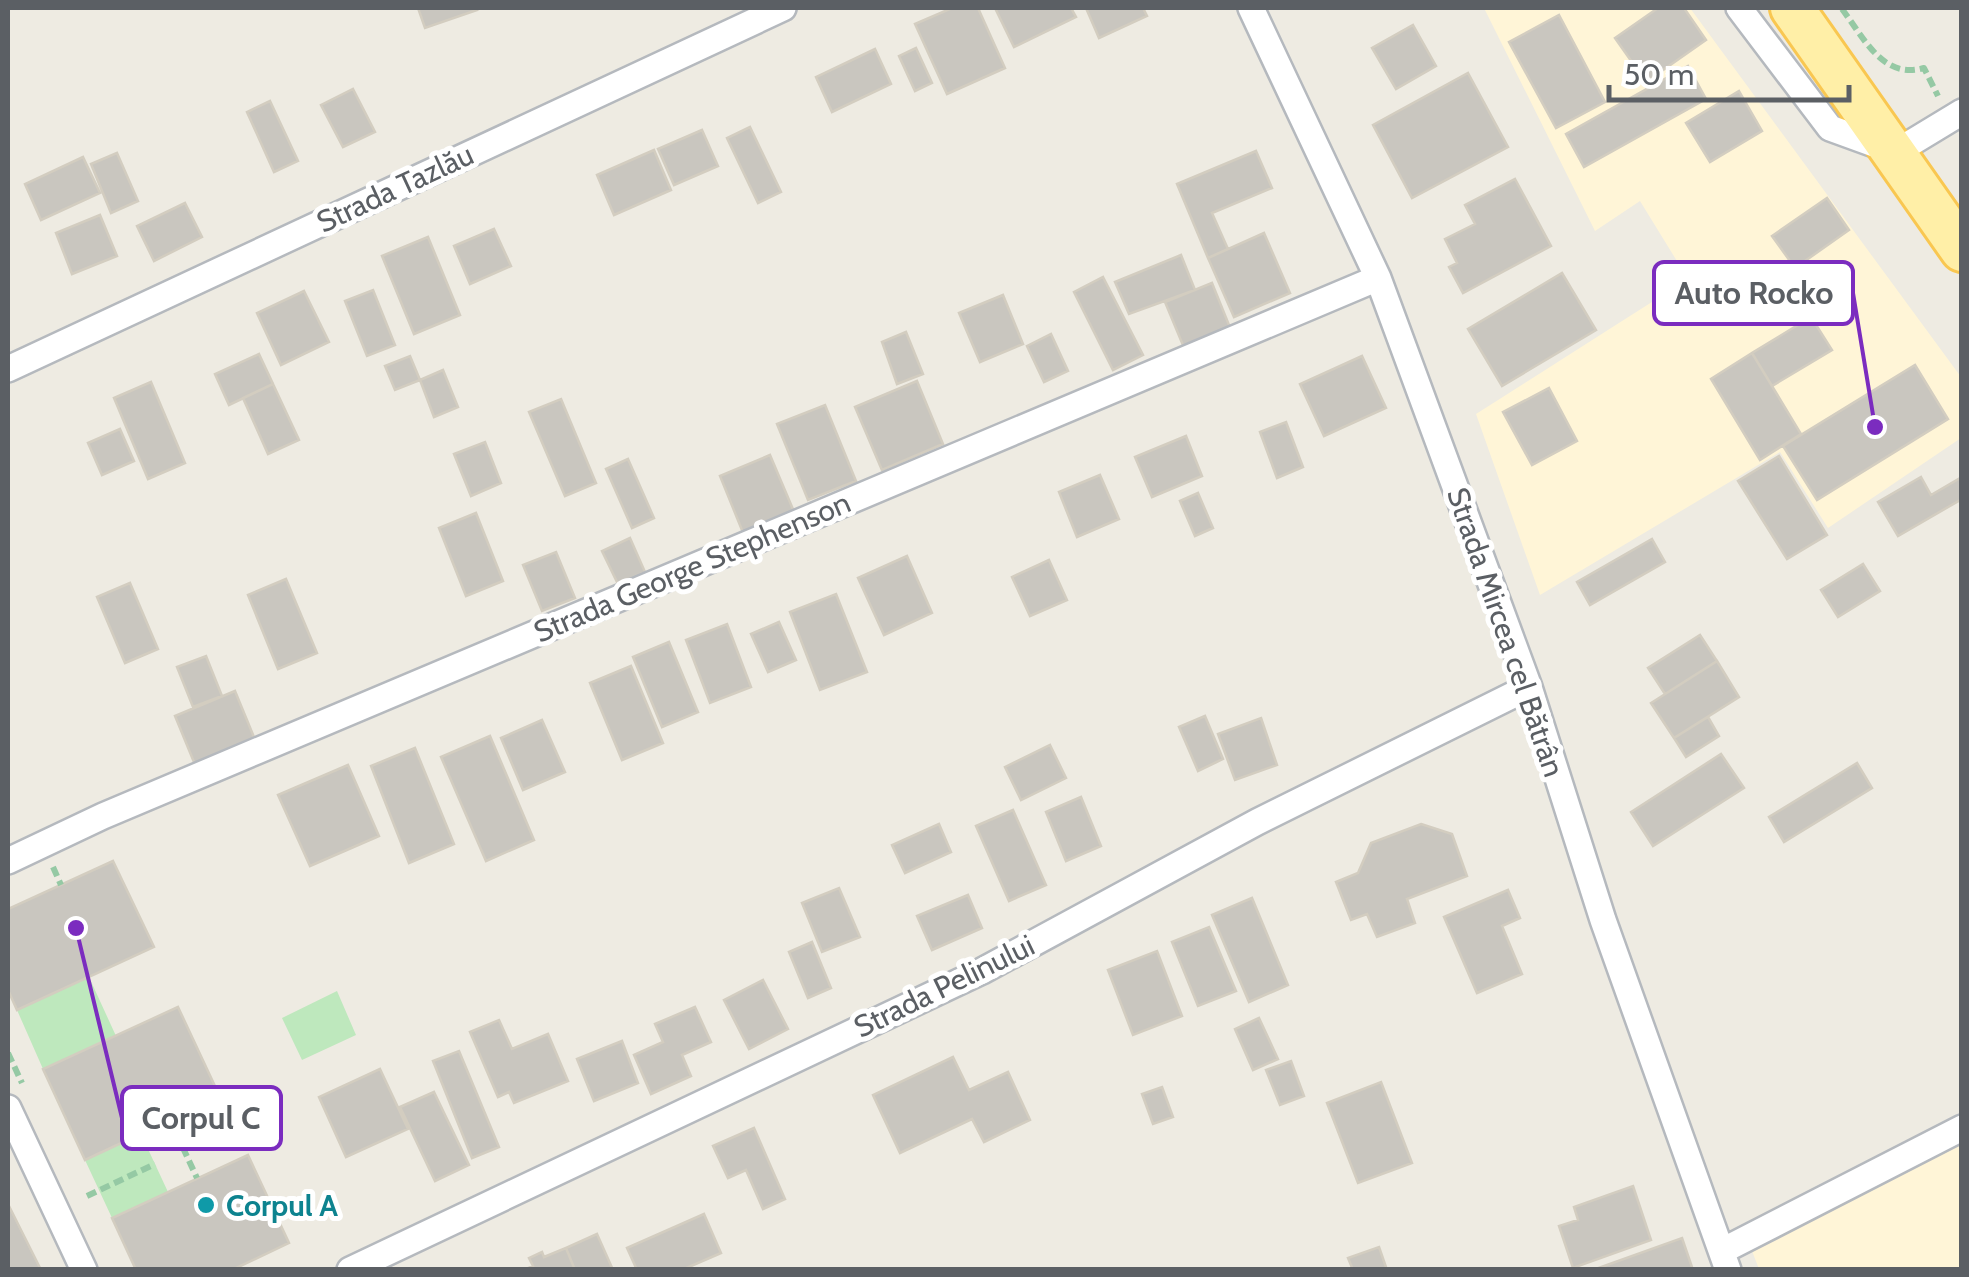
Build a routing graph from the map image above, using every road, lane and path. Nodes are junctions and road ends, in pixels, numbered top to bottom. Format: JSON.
{"nodes":[{"id":1,"x":783,"y":8,"type":"edge"},
{"id":2,"x":1251,"y":8,"type":"edge"},
{"id":3,"x":1739,"y":8,"type":"edge"},
{"id":4,"x":1792,"y":8,"type":"edge"},
{"id":5,"x":1840,"y":8,"type":"edge"},
{"id":6,"x":1956,"y":116,"type":"edge"},
{"id":7,"x":1896,"y":152,"type":"junction"},
{"id":8,"x":1962,"y":250,"type":"edge"},
{"id":9,"x":1378,"y":278,"type":"junction"},
{"id":10,"x":8,"y":370,"type":"edge"},
{"id":11,"x":1529,"y":687,"type":"junction"},
{"id":12,"x":8,"y":861,"type":"edge"},
{"id":13,"x":8,"y":1108,"type":"edge"},
{"id":14,"x":170,"y":1120,"type":"dead end"},
{"id":15,"x":1962,"y":1128,"type":"edge"},
{"id":16,"x":155,"y":1164,"type":"dead end"},
{"id":17,"x":197,"y":1178,"type":"dead end"},
{"id":18,"x":86,"y":1196,"type":"dead end"},
{"id":19,"x":1725,"y":1260,"type":"edge"},
{"id":20,"x":84,"y":1270,"type":"edge"},
{"id":21,"x":350,"y":1270,"type":"edge"}],
"edges":[{"from":1,"to":10,"type":"street","name":"Strada Tazlău"},
{"from":2,"to":9,"type":"street","name":"Strada Mircea cel Bătrân"},
{"from":3,"to":7,"type":"street"},
{"from":4,"to":7,"type":"main road"},
{"from":5,"to":6,"type":"path"},
{"from":6,"to":7,"type":"street"},
{"from":7,"to":8,"type":"main road"},
{"from":9,"to":11,"type":"street","name":"Strada Mircea cel Bătrân"},
{"from":9,"to":12,"type":"street","name":"Strada George Stephenson"},
{"from":11,"to":19,"type":"street","name":"Strada Mircea cel Bătrân"},
{"from":11,"to":21,"type":"street","name":"Strada Pelinului"},
{"from":13,"to":20,"type":"street"},
{"from":14,"to":17,"type":"path"},
{"from":15,"to":19,"type":"street"},
{"from":16,"to":18,"type":"path"}]}
